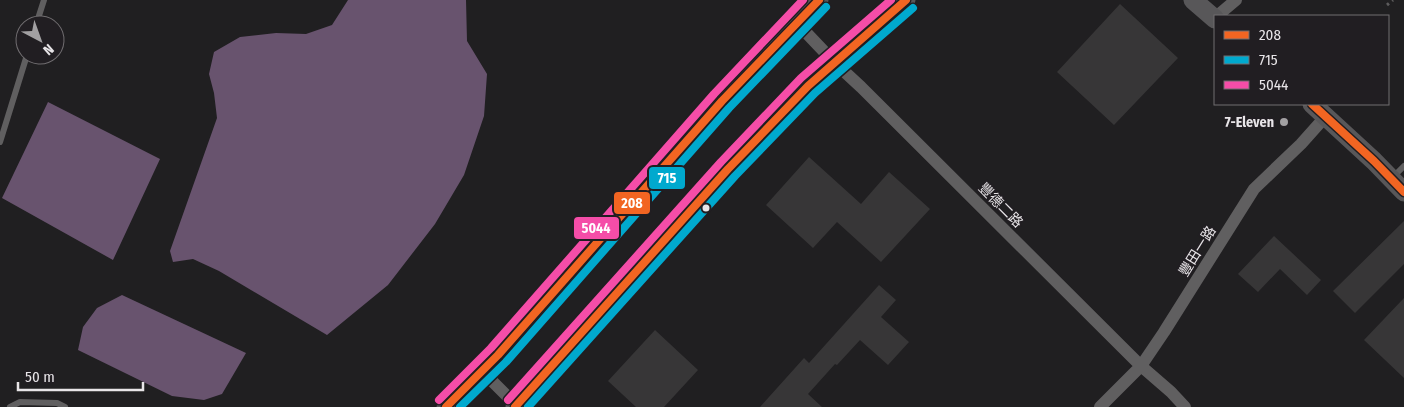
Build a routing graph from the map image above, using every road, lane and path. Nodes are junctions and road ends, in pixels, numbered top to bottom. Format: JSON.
{"nodes":[{"id":1,"x":44,"y":0,"type":"edge"},
{"id":2,"x":906,"y":0,"type":"edge"},
{"id":3,"x":1193,"y":0,"type":"edge"},
{"id":4,"x":1236,"y":0,"type":"edge"},
{"id":5,"x":1394,"y":0,"type":"edge"},
{"id":6,"x":815,"y":3,"type":"edge"},
{"id":7,"x":1387,"y":6,"type":"dead end"},
{"id":8,"x":39,"y":15,"type":"edge"},
{"id":9,"x":1218,"y":15,"type":"edge"},
{"id":10,"x":1214,"y":17,"type":"edge"},
{"id":11,"x":797,"y":22,"type":"junction"},
{"id":12,"x":834,"y":62,"type":"junction"},
{"id":13,"x":24,"y":65,"type":"edge"},
{"id":14,"x":1319,"y":110,"type":"edge"},
{"id":15,"x":0,"y":142,"type":"edge"},
{"id":16,"x":1400,"y":179,"type":"edge"},
{"id":17,"x":1141,"y":366,"type":"junction"},
{"id":18,"x":482,"y":371,"type":"junction"},
{"id":19,"x":10,"y":407,"type":"edge"},
{"id":20,"x":65,"y":407,"type":"edge"},
{"id":21,"x":446,"y":407,"type":"edge"},
{"id":22,"x":516,"y":407,"type":"edge"},
{"id":23,"x":1100,"y":407,"type":"edge"},
{"id":24,"x":1185,"y":407,"type":"edge"}],
"edges":[{"from":1,"to":8,"type":"lane"},
{"from":2,"to":12,"type":"main road"},
{"from":3,"to":10,"type":"main road"},
{"from":4,"to":9,"type":"street"},
{"from":5,"to":7,"type":"path"},
{"from":6,"to":11,"type":"main road"},
{"from":11,"to":12,"type":"street","name":"豐德二路"},
{"from":11,"to":18,"type":"main road"},
{"from":12,"to":17,"type":"street","name":"豐德二路"},
{"from":12,"to":22,"type":"main road"},
{"from":13,"to":15,"type":"lane"},
{"from":14,"to":16,"type":"main road"},
{"from":14,"to":17,"type":"street","name":"豐田一路"},
{"from":17,"to":23,"type":"street","name":"豐田一路"},
{"from":17,"to":24,"type":"street","name":"豐德二路"},
{"from":18,"to":21,"type":"main road"},
{"from":18,"to":22,"type":"street"},
{"from":19,"to":20,"type":"lane"}]}
